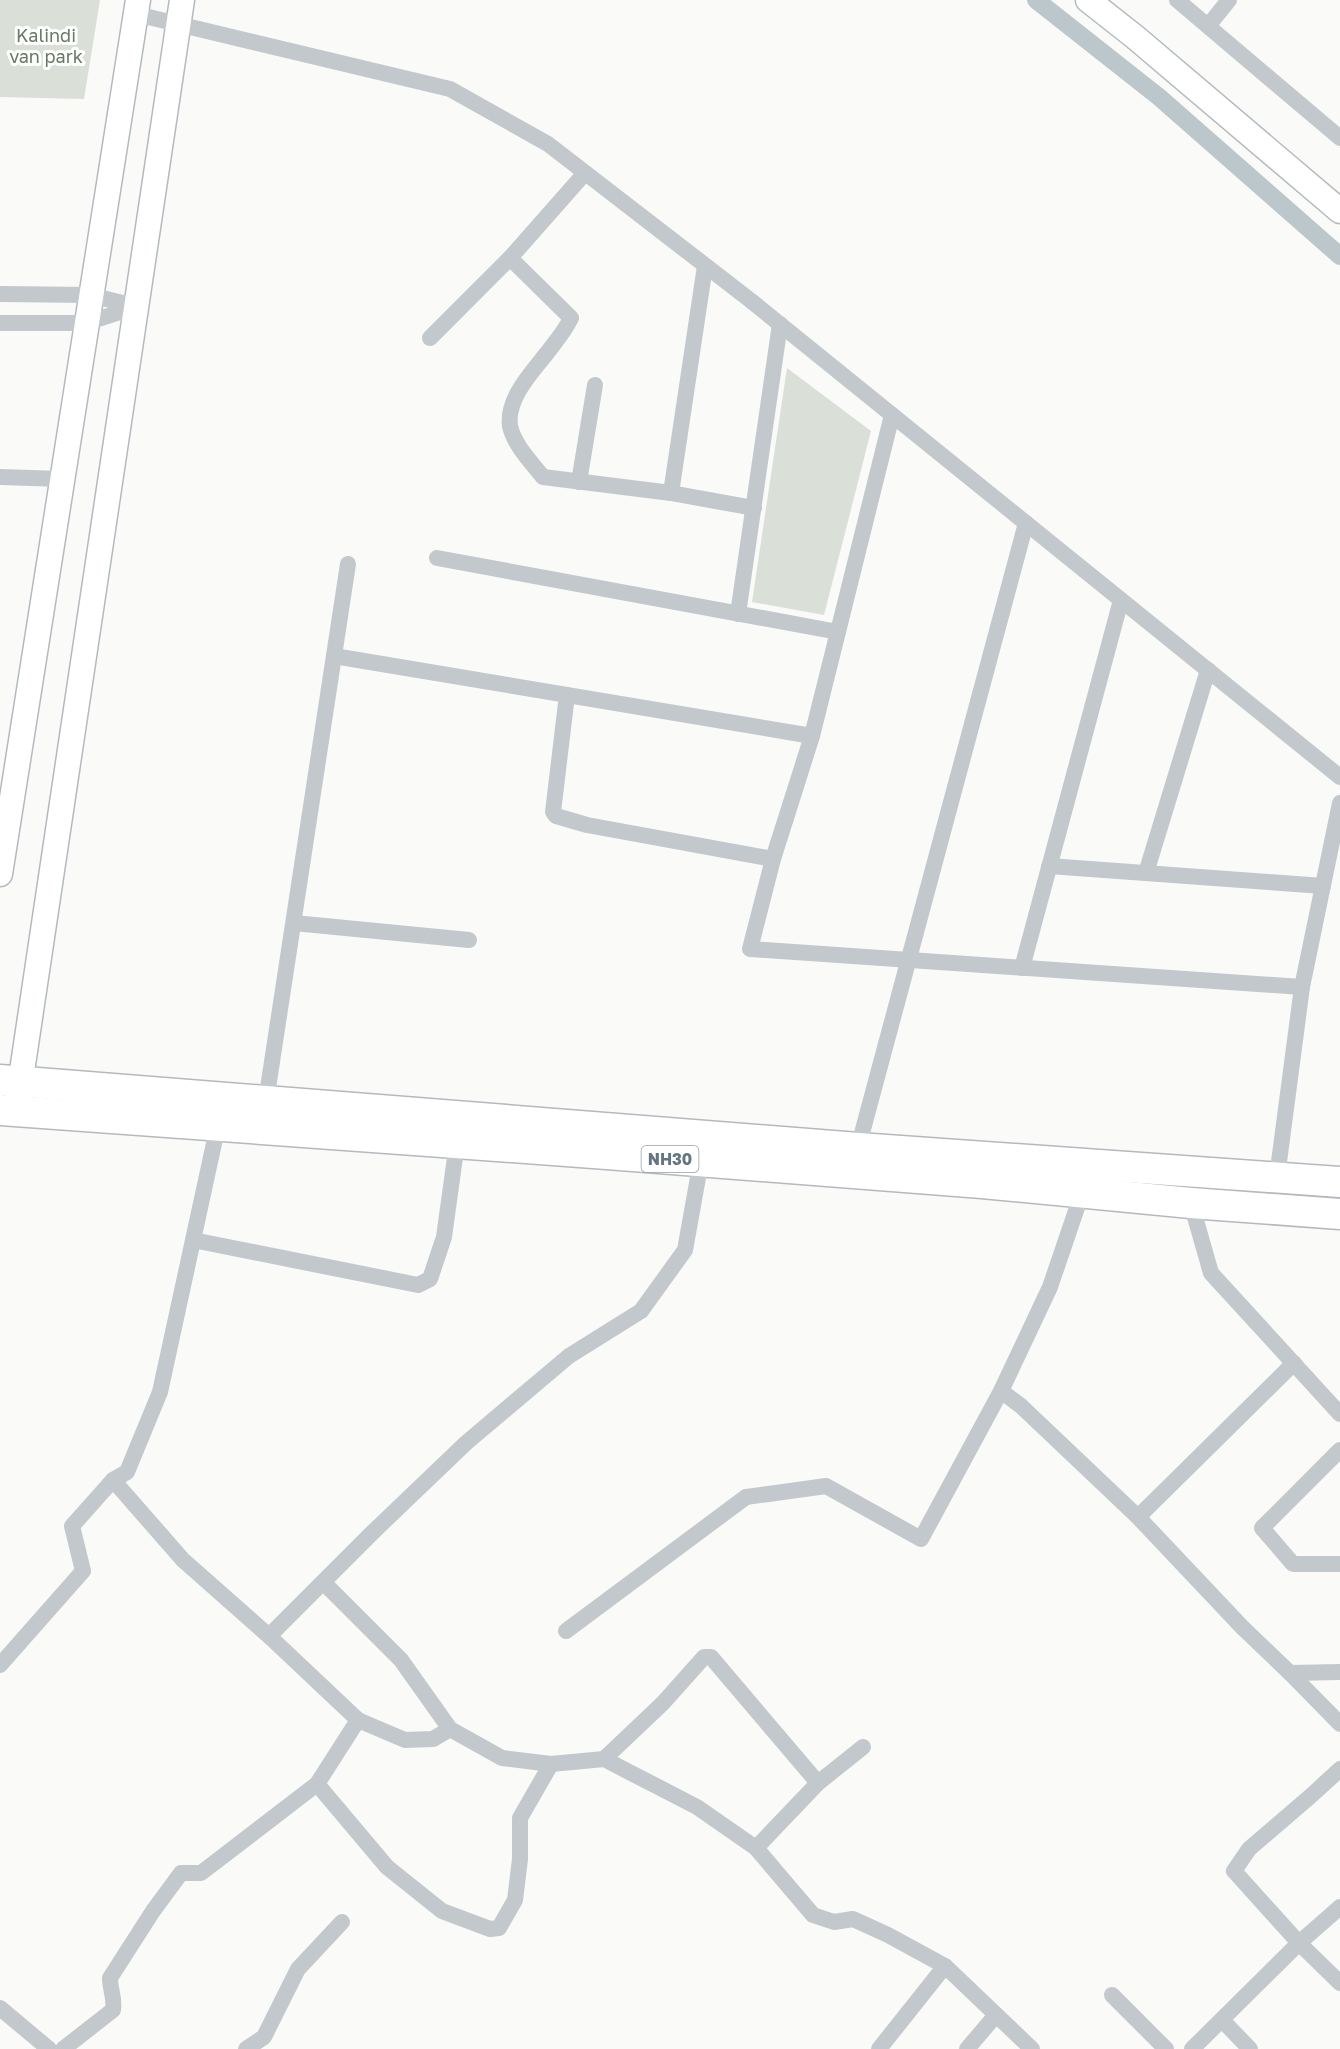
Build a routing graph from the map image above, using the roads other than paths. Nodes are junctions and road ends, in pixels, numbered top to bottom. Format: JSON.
{"nodes":[{"id":1,"x":1088,"y":0,"type":"edge"},
{"id":2,"x":1177,"y":0,"type":"edge"},
{"id":3,"x":1229,"y":0,"type":"edge"},
{"id":4,"x":137,"y":7,"type":"edge"},
{"id":5,"x":180,"y":12,"type":"edge"},
{"id":6,"x":1208,"y":26,"type":"junction"},
{"id":7,"x":1340,"y":138,"type":"edge"},
{"id":8,"x":585,"y":173,"type":"junction"},
{"id":9,"x":1340,"y":211,"type":"edge"},
{"id":10,"x":510,"y":258,"type":"junction"},
{"id":11,"x":705,"y":266,"type":"junction"},
{"id":12,"x":0,"y":294,"type":"edge"},
{"id":13,"x":90,"y":295,"type":"junction"},
{"id":14,"x":136,"y":307,"type":"junction"},
{"id":15,"x":0,"y":323,"type":"edge"},
{"id":16,"x":86,"y":323,"type":"junction"},
{"id":17,"x":780,"y":324,"type":"junction"},
{"id":18,"x":430,"y":338,"type":"dead end"},
{"id":19,"x":595,"y":385,"type":"dead end"},
{"id":20,"x":892,"y":415,"type":"junction"},
{"id":21,"x":0,"y":477,"type":"edge"},
{"id":22,"x":62,"y":479,"type":"junction"},
{"id":23,"x":579,"y":482,"type":"junction"},
{"id":24,"x":671,"y":493,"type":"junction"},
{"id":25,"x":754,"y":508,"type":"junction"},
{"id":26,"x":1026,"y":523,"type":"junction"},
{"id":27,"x":437,"y":558,"type":"dead end"},
{"id":28,"x":348,"y":564,"type":"dead end"},
{"id":29,"x":1121,"y":600,"type":"junction"},
{"id":30,"x":738,"y":614,"type":"junction"},
{"id":31,"x":838,"y":632,"type":"junction"},
{"id":32,"x":334,"y":656,"type":"junction"},
{"id":33,"x":1208,"y":670,"type":"junction"},
{"id":34,"x":567,"y":695,"type":"junction"},
{"id":35,"x":812,"y":736,"type":"junction"},
{"id":36,"x":1340,"y":777,"type":"edge"},
{"id":37,"x":1340,"y":803,"type":"edge"},
{"id":38,"x":4,"y":827,"type":"edge"},
{"id":39,"x":772,"y":859,"type":"junction"},
{"id":40,"x":1049,"y":866,"type":"junction"},
{"id":41,"x":1146,"y":873,"type":"junction"},
{"id":42,"x":0,"y":874,"type":"edge"},
{"id":43,"x":1323,"y":886,"type":"junction"},
{"id":44,"x":294,"y":923,"type":"junction"},
{"id":45,"x":469,"y":940,"type":"dead end"},
{"id":46,"x":909,"y":960,"type":"junction"},
{"id":47,"x":1022,"y":968,"type":"junction"},
{"id":48,"x":1302,"y":987,"type":"junction"},
{"id":49,"x":10,"y":1081,"type":"edge"},
{"id":50,"x":266,"y":1101,"type":"junction"},
{"id":51,"x":8,"y":1111,"type":"edge"},
{"id":52,"x":218,"y":1125,"type":"junction"},
{"id":53,"x":457,"y":1143,"type":"junction"},
{"id":54,"x":858,"y":1148,"type":"junction"},
{"id":55,"x":701,"y":1161,"type":"junction"},
{"id":56,"x":1277,"y":1177,"type":"junction"},
{"id":57,"x":1340,"y":1182,"type":"edge"},
{"id":58,"x":1082,"y":1193,"type":"junction"},
{"id":59,"x":1191,"y":1203,"type":"junction"},
{"id":60,"x":1340,"y":1214,"type":"edge"},
{"id":61,"x":193,"y":1240,"type":"junction"},
{"id":62,"x":1294,"y":1363,"type":"junction"},
{"id":63,"x":1001,"y":1391,"type":"junction"},
{"id":64,"x":1340,"y":1414,"type":"edge"},
{"id":65,"x":1340,"y":1450,"type":"edge"},
{"id":66,"x":112,"y":1480,"type":"junction"},
{"id":67,"x":1138,"y":1517,"type":"junction"},
{"id":68,"x":1340,"y":1564,"type":"edge"},
{"id":69,"x":323,"y":1582,"type":"junction"},
{"id":70,"x":566,"y":1631,"type":"dead end"},
{"id":71,"x":269,"y":1636,"type":"junction"},
{"id":72,"x":0,"y":1665,"type":"edge"},
{"id":73,"x":1340,"y":1672,"type":"edge"},
{"id":74,"x":1290,"y":1673,"type":"junction"},
{"id":75,"x":358,"y":1720,"type":"junction"},
{"id":76,"x":1340,"y":1724,"type":"edge"},
{"id":77,"x":450,"y":1729,"type":"junction"},
{"id":78,"x":863,"y":1747,"type":"dead end"},
{"id":79,"x":604,"y":1759,"type":"junction"},
{"id":80,"x":551,"y":1764,"type":"junction"},
{"id":81,"x":1340,"y":1769,"type":"edge"},
{"id":82,"x":818,"y":1783,"type":"junction"},
{"id":83,"x":317,"y":1784,"type":"junction"},
{"id":84,"x":756,"y":1848,"type":"junction"},
{"id":85,"x":1340,"y":1907,"type":"edge"},
{"id":86,"x":342,"y":1922,"type":"dead end"},
{"id":87,"x":1299,"y":1943,"type":"junction"},
{"id":88,"x":945,"y":1966,"type":"junction"},
{"id":89,"x":1340,"y":1983,"type":"edge"},
{"id":90,"x":1112,"y":1995,"type":"dead end"},
{"id":91,"x":0,"y":2008,"type":"edge"},
{"id":92,"x":996,"y":2015,"type":"junction"},
{"id":93,"x":1222,"y":2020,"type":"junction"},
{"id":94,"x":49,"y":2049,"type":"edge"},
{"id":95,"x":63,"y":2049,"type":"edge"},
{"id":96,"x":246,"y":2049,"type":"edge"},
{"id":97,"x":879,"y":2049,"type":"edge"},
{"id":98,"x":967,"y":2049,"type":"edge"},
{"id":99,"x":1032,"y":2049,"type":"edge"},
{"id":100,"x":1166,"y":2049,"type":"edge"},
{"id":101,"x":1192,"y":2049,"type":"edge"},
{"id":102,"x":1250,"y":2049,"type":"edge"}],
"edges":[{"from":1,"to":9,"type":"street"},
{"from":2,"to":6,"type":"street"},
{"from":3,"to":6,"type":"street"},
{"from":4,"to":5,"type":"street"},
{"from":4,"to":13,"type":"street"},
{"from":5,"to":8,"type":"street"},
{"from":5,"to":14,"type":"street"},
{"from":6,"to":7,"type":"street"},
{"from":8,"to":10,"type":"street"},
{"from":8,"to":11,"type":"street"},
{"from":10,"to":18,"type":"street"},
{"from":10,"to":23,"type":"street"},
{"from":11,"to":17,"type":"street"},
{"from":11,"to":24,"type":"street"},
{"from":12,"to":13,"type":"street"},
{"from":13,"to":14,"type":"street"},
{"from":13,"to":16,"type":"street"},
{"from":14,"to":16,"type":"street"},
{"from":14,"to":49,"type":"street"},
{"from":15,"to":16,"type":"street"},
{"from":16,"to":22,"type":"street"},
{"from":17,"to":20,"type":"street"},
{"from":17,"to":25,"type":"street"},
{"from":19,"to":23,"type":"street"},
{"from":20,"to":26,"type":"street"},
{"from":20,"to":31,"type":"street"},
{"from":21,"to":22,"type":"street"},
{"from":22,"to":38,"type":"street"},
{"from":23,"to":24,"type":"street"},
{"from":24,"to":25,"type":"street"},
{"from":25,"to":30,"type":"street"},
{"from":26,"to":29,"type":"street"},
{"from":26,"to":46,"type":"street"},
{"from":27,"to":30,"type":"street"},
{"from":28,"to":32,"type":"street"},
{"from":29,"to":33,"type":"street"},
{"from":29,"to":40,"type":"street"},
{"from":30,"to":31,"type":"street"},
{"from":31,"to":35,"type":"street"},
{"from":32,"to":34,"type":"street"},
{"from":32,"to":44,"type":"street"},
{"from":33,"to":36,"type":"street"},
{"from":33,"to":41,"type":"street"},
{"from":34,"to":35,"type":"street"},
{"from":34,"to":39,"type":"street"},
{"from":35,"to":39,"type":"street"},
{"from":37,"to":43,"type":"street"},
{"from":38,"to":42,"type":"street"},
{"from":39,"to":46,"type":"street"},
{"from":40,"to":41,"type":"street"},
{"from":40,"to":47,"type":"street"},
{"from":41,"to":43,"type":"street"},
{"from":43,"to":48,"type":"street"},
{"from":44,"to":45,"type":"street"},
{"from":44,"to":50,"type":"street"},
{"from":46,"to":47,"type":"street"},
{"from":46,"to":54,"type":"street"},
{"from":47,"to":48,"type":"street"},
{"from":48,"to":56,"type":"street"},
{"from":49,"to":50,"type":"highway","number":"NH30"},
{"from":49,"to":51,"type":"street"},
{"from":50,"to":54,"type":"highway","number":"NH30"},
{"from":51,"to":52,"type":"highway","number":"NH30"},
{"from":52,"to":53,"type":"highway","number":"NH30"},
{"from":52,"to":61,"type":"street"},
{"from":53,"to":55,"type":"highway","number":"NH30"},
{"from":53,"to":61,"type":"street"},
{"from":54,"to":56,"type":"highway","number":"NH30"},
{"from":55,"to":58,"type":"highway","number":"NH30"},
{"from":55,"to":69,"type":"street"},
{"from":56,"to":57,"type":"highway","number":"NH30"},
{"from":58,"to":59,"type":"highway","number":"NH30"},
{"from":58,"to":63,"type":"street"},
{"from":59,"to":60,"type":"highway","number":"NH30"},
{"from":59,"to":62,"type":"street"},
{"from":61,"to":66,"type":"street"},
{"from":62,"to":64,"type":"street"},
{"from":62,"to":67,"type":"street"},
{"from":63,"to":67,"type":"street"},
{"from":63,"to":70,"type":"street"},
{"from":65,"to":68,"type":"street"},
{"from":66,"to":71,"type":"street"},
{"from":66,"to":72,"type":"street"},
{"from":67,"to":74,"type":"street"},
{"from":69,"to":71,"type":"street"},
{"from":69,"to":77,"type":"street"},
{"from":71,"to":75,"type":"street"},
{"from":73,"to":74,"type":"street"},
{"from":74,"to":76,"type":"street"},
{"from":75,"to":77,"type":"street"},
{"from":75,"to":83,"type":"street"},
{"from":77,"to":80,"type":"street"},
{"from":78,"to":82,"type":"street"},
{"from":79,"to":80,"type":"street"},
{"from":79,"to":82,"type":"street"},
{"from":79,"to":84,"type":"street"},
{"from":80,"to":83,"type":"street"},
{"from":81,"to":87,"type":"street"},
{"from":82,"to":84,"type":"street"},
{"from":83,"to":95,"type":"street"},
{"from":84,"to":88,"type":"street"},
{"from":85,"to":87,"type":"street"},
{"from":86,"to":96,"type":"street"},
{"from":87,"to":89,"type":"street"},
{"from":87,"to":93,"type":"street"},
{"from":88,"to":92,"type":"street"},
{"from":88,"to":97,"type":"street"},
{"from":90,"to":100,"type":"street"},
{"from":91,"to":94,"type":"street"},
{"from":92,"to":98,"type":"street"},
{"from":92,"to":99,"type":"street"},
{"from":93,"to":101,"type":"street"},
{"from":93,"to":102,"type":"street"}]}
